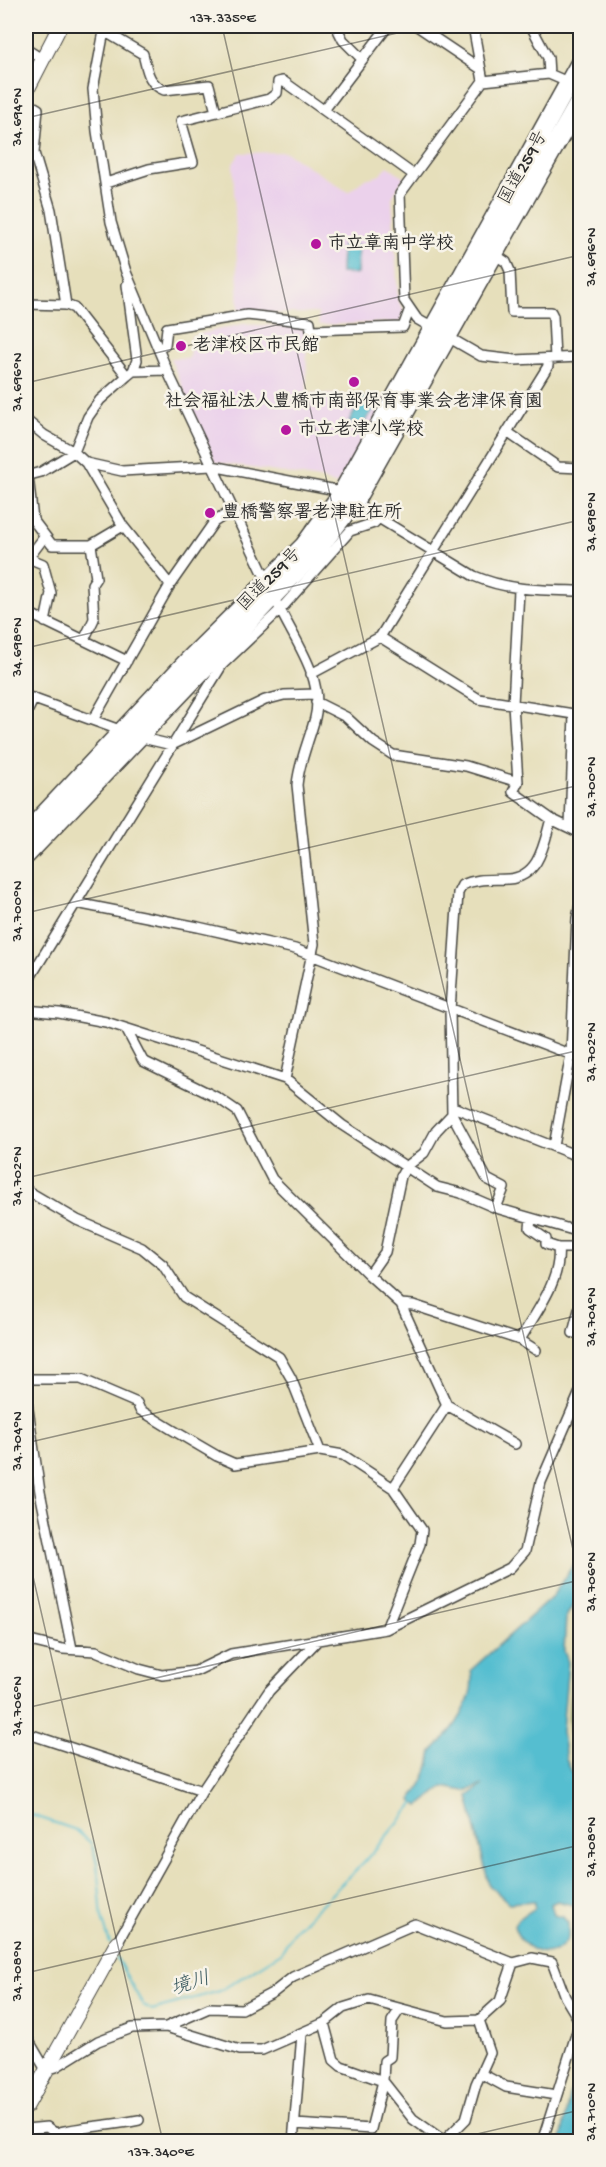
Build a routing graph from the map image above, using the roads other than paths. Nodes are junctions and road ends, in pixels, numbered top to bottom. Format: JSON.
{"nodes":[{"id":1,"x":60,"y":26,"type":"edge"},
{"id":2,"x":336,"y":26,"type":"edge"},
{"id":3,"x":388,"y":26,"type":"edge"},
{"id":4,"x":417,"y":26,"type":"edge"},
{"id":5,"x":473,"y":26,"type":"edge"},
{"id":6,"x":531,"y":26,"type":"edge"},
{"id":7,"x":105,"y":28,"type":"edge"},
{"id":8,"x":26,"y":49,"type":"edge"},
{"id":9,"x":42,"y":59,"type":"junction"},
{"id":10,"x":362,"y":59,"type":"junction"},
{"id":11,"x":580,"y":63,"type":"edge"},
{"id":12,"x":481,"y":69,"type":"junction"},
{"id":13,"x":549,"y":74,"type":"junction"},
{"id":14,"x":483,"y":81,"type":"junction"},
{"id":15,"x":570,"y":83,"type":"junction"},
{"id":16,"x":26,"y":92,"type":"edge"},
{"id":17,"x":580,"y":101,"type":"edge"},
{"id":18,"x":26,"y":102,"type":"edge"},
{"id":19,"x":324,"y":110,"type":"junction"},
{"id":20,"x":216,"y":112,"type":"junction"},
{"id":21,"x":414,"y":175,"type":"junction"},
{"id":22,"x":106,"y":183,"type":"junction"},
{"id":23,"x":494,"y":254,"type":"junction"},
{"id":24,"x":126,"y":272,"type":"junction"},
{"id":25,"x":26,"y":304,"type":"edge"},
{"id":26,"x":66,"y":305,"type":"junction"},
{"id":27,"x":409,"y":311,"type":"junction"},
{"id":28,"x":441,"y":333,"type":"junction"},
{"id":29,"x":159,"y":349,"type":"junction"},
{"id":30,"x":580,"y":357,"type":"edge"},
{"id":31,"x":551,"y":359,"type":"junction"},
{"id":32,"x":167,"y":370,"type":"junction"},
{"id":33,"x":130,"y":373,"type":"junction"},
{"id":34,"x":26,"y":420,"type":"edge"},
{"id":35,"x":507,"y":432,"type":"junction"},
{"id":36,"x":74,"y":452,"type":"junction"},
{"id":37,"x":86,"y":463,"type":"junction"},
{"id":38,"x":212,"y":466,"type":"junction"},
{"id":39,"x":580,"y":468,"type":"edge"},
{"id":40,"x":27,"y":476,"type":"edge"},
{"id":41,"x":347,"y":499,"type":"junction"},
{"id":42,"x":232,"y":510,"type":"junction"},
{"id":43,"x":379,"y":518,"type":"junction"},
{"id":44,"x":123,"y":526,"type":"junction"},
{"id":45,"x":45,"y":536,"type":"junction"},
{"id":46,"x":91,"y":545,"type":"junction"},
{"id":47,"x":434,"y":551,"type":"junction"},
{"id":48,"x":26,"y":556,"type":"edge"},
{"id":49,"x":265,"y":577,"type":"dead end"},
{"id":50,"x":170,"y":585,"type":"junction"},
{"id":51,"x":519,"y":590,"type":"junction"},
{"id":52,"x":580,"y":591,"type":"edge"},
{"id":53,"x":278,"y":607,"type":"junction"},
{"id":54,"x":26,"y":612,"type":"edge"},
{"id":55,"x":45,"y":622,"type":"junction"},
{"id":56,"x":380,"y":637,"type":"junction"},
{"id":57,"x":84,"y":640,"type":"junction"},
{"id":58,"x":127,"y":661,"type":"junction"},
{"id":59,"x":311,"y":674,"type":"junction"},
{"id":60,"x":30,"y":697,"type":"edge"},
{"id":61,"x":316,"y":698,"type":"junction"},
{"id":62,"x":513,"y":704,"type":"junction"},
{"id":63,"x":26,"y":714,"type":"edge"},
{"id":64,"x":577,"y":714,"type":"edge"},
{"id":65,"x":93,"y":720,"type":"junction"},
{"id":66,"x":122,"y":731,"type":"junction"},
{"id":67,"x":140,"y":738,"type":"junction"},
{"id":68,"x":172,"y":745,"type":"junction"},
{"id":69,"x":518,"y":782,"type":"junction"},
{"id":70,"x":551,"y":819,"type":"junction"},
{"id":71,"x":570,"y":827,"type":"junction"},
{"id":72,"x":580,"y":833,"type":"edge"},
{"id":73,"x":26,"y":834,"type":"edge"},
{"id":74,"x":26,"y":855,"type":"edge"},
{"id":75,"x":76,"y":903,"type":"junction"},
{"id":76,"x":580,"y":905,"type":"edge"},
{"id":77,"x":313,"y":955,"type":"junction"},
{"id":78,"x":26,"y":984,"type":"edge"},
{"id":79,"x":577,"y":1007,"type":"edge"},
{"id":80,"x":26,"y":1010,"type":"edge"},
{"id":81,"x":450,"y":1010,"type":"junction"},
{"id":82,"x":126,"y":1029,"type":"junction"},
{"id":83,"x":571,"y":1054,"type":"junction"},
{"id":84,"x":580,"y":1058,"type":"edge"},
{"id":85,"x":285,"y":1079,"type":"junction"},
{"id":86,"x":452,"y":1110,"type":"junction"},
{"id":87,"x":554,"y":1146,"type":"junction"},
{"id":88,"x":580,"y":1157,"type":"edge"},
{"id":89,"x":406,"y":1167,"type":"junction"},
{"id":90,"x":26,"y":1190,"type":"edge"},
{"id":91,"x":496,"y":1208,"type":"junction"},
{"id":92,"x":531,"y":1218,"type":"junction"},
{"id":93,"x":580,"y":1232,"type":"edge"},
{"id":94,"x":558,"y":1248,"type":"junction"},
{"id":95,"x":580,"y":1248,"type":"edge"},
{"id":96,"x":369,"y":1275,"type":"junction"},
{"id":97,"x":401,"y":1304,"type":"junction"},
{"id":98,"x":580,"y":1306,"type":"edge"},
{"id":99,"x":573,"y":1334,"type":"dead end"},
{"id":100,"x":520,"y":1340,"type":"junction"},
{"id":101,"x":536,"y":1350,"type":"dead end"},
{"id":102,"x":26,"y":1380,"type":"edge"},
{"id":103,"x":580,"y":1392,"type":"edge"},
{"id":104,"x":26,"y":1395,"type":"edge"},
{"id":105,"x":447,"y":1405,"type":"junction"},
{"id":106,"x":515,"y":1444,"type":"dead end"},
{"id":107,"x":320,"y":1451,"type":"junction"},
{"id":108,"x":393,"y":1488,"type":"junction"},
{"id":109,"x":386,"y":1629,"type":"junction"},
{"id":110,"x":319,"y":1639,"type":"junction"},
{"id":111,"x":26,"y":1640,"type":"edge"},
{"id":112,"x":72,"y":1649,"type":"junction"},
{"id":113,"x":26,"y":1733,"type":"edge"},
{"id":114,"x":202,"y":1791,"type":"junction"},
{"id":115,"x":117,"y":1943,"type":"joint"},
{"id":116,"x":513,"y":1964,"type":"junction"},
{"id":117,"x":400,"y":2008,"type":"junction"},
{"id":118,"x":479,"y":2020,"type":"junction"},
{"id":119,"x":324,"y":2023,"type":"junction"},
{"id":120,"x":166,"y":2027,"type":"junction"},
{"id":121,"x":302,"y":2034,"type":"junction"},
{"id":122,"x":26,"y":2036,"type":"edge"},
{"id":123,"x":28,"y":2048,"type":"edge"},
{"id":124,"x":46,"y":2070,"type":"junction"},
{"id":125,"x":482,"y":2074,"type":"junction"},
{"id":126,"x":383,"y":2081,"type":"junction"},
{"id":127,"x":556,"y":2096,"type":"junction"},
{"id":128,"x":26,"y":2108,"type":"edge"},
{"id":129,"x":139,"y":2120,"type":"dead end"},
{"id":130,"x":295,"y":2124,"type":"junction"},
{"id":131,"x":26,"y":2129,"type":"edge"},
{"id":132,"x":57,"y":2137,"type":"edge"},
{"id":133,"x":444,"y":2141,"type":"edge"},
{"id":134,"x":293,"y":2142,"type":"edge"},
{"id":135,"x":542,"y":2142,"type":"edge"}],
"edges":[{"from":1,"to":9,"type":"street"},
{"from":2,"to":10,"type":"street"},
{"from":3,"to":10,"type":"street"},
{"from":4,"to":12,"type":"street"},
{"from":5,"to":12,"type":"street"},
{"from":6,"to":13,"type":"street"},
{"from":7,"to":20,"type":"street"},
{"from":7,"to":22,"type":"street"},
{"from":8,"to":9,"type":"street"},
{"from":9,"to":16,"type":"street"},
{"from":10,"to":19,"type":"street"},
{"from":11,"to":15,"type":"highway","name":"国道259号"},
{"from":12,"to":14,"type":"street"},
{"from":13,"to":14,"type":"street"},
{"from":13,"to":15,"type":"street"},
{"from":14,"to":21,"type":"street"},
{"from":15,"to":28,"type":"highway","name":"国道259号"},
{"from":17,"to":23,"type":"highway","name":"国道259号"},
{"from":18,"to":26,"type":"street"},
{"from":19,"to":20,"type":"street"},
{"from":19,"to":21,"type":"street"},
{"from":20,"to":22,"type":"street"},
{"from":21,"to":27,"type":"street"},
{"from":22,"to":24,"type":"street"},
{"from":23,"to":28,"type":"highway","name":"国道259号"},
{"from":23,"to":31,"type":"street"},
{"from":24,"to":29,"type":"street"},
{"from":24,"to":33,"type":"street"},
{"from":25,"to":26,"type":"street"},
{"from":26,"to":33,"type":"street"},
{"from":27,"to":28,"type":"street"},
{"from":27,"to":29,"type":"street"},
{"from":28,"to":31,"type":"street"},
{"from":28,"to":41,"type":"highway","name":"国道259号"},
{"from":29,"to":32,"type":"street"},
{"from":30,"to":31,"type":"street"},
{"from":31,"to":35,"type":"street"},
{"from":32,"to":33,"type":"street"},
{"from":32,"to":38,"type":"street"},
{"from":33,"to":36,"type":"street"},
{"from":34,"to":36,"type":"street"},
{"from":35,"to":39,"type":"street"},
{"from":35,"to":47,"type":"street"},
{"from":36,"to":37,"type":"street"},
{"from":36,"to":40,"type":"street"},
{"from":37,"to":38,"type":"street"},
{"from":37,"to":44,"type":"street"},
{"from":38,"to":41,"type":"street"},
{"from":38,"to":42,"type":"street"},
{"from":40,"to":45,"type":"street"},
{"from":41,"to":43,"type":"street"},
{"from":41,"to":66,"type":"highway","name":"国道259号"},
{"from":41,"to":67,"type":"highway","name":"国道259号"},
{"from":42,"to":49,"type":"street"},
{"from":42,"to":50,"type":"street"},
{"from":43,"to":47,"type":"street"},
{"from":43,"to":53,"type":"street"},
{"from":44,"to":46,"type":"street"},
{"from":44,"to":50,"type":"street"},
{"from":45,"to":46,"type":"street"},
{"from":45,"to":48,"type":"street"},
{"from":46,"to":57,"type":"street"},
{"from":47,"to":51,"type":"street"},
{"from":47,"to":56,"type":"street"},
{"from":48,"to":55,"type":"street"},
{"from":50,"to":58,"type":"street"},
{"from":51,"to":52,"type":"street"},
{"from":51,"to":62,"type":"street"},
{"from":53,"to":59,"type":"street"},
{"from":53,"to":68,"type":"street"},
{"from":54,"to":55,"type":"street"},
{"from":55,"to":57,"type":"street"},
{"from":56,"to":59,"type":"street"},
{"from":56,"to":62,"type":"street"},
{"from":57,"to":58,"type":"street"},
{"from":58,"to":65,"type":"street"},
{"from":59,"to":61,"type":"street"},
{"from":60,"to":63,"type":"street"},
{"from":60,"to":65,"type":"street"},
{"from":61,"to":68,"type":"street"},
{"from":61,"to":69,"type":"street"},
{"from":61,"to":77,"type":"street"},
{"from":62,"to":64,"type":"street"},
{"from":62,"to":69,"type":"street"},
{"from":64,"to":71,"type":"street"},
{"from":65,"to":66,"type":"street"},
{"from":66,"to":67,"type":"street"},
{"from":66,"to":73,"type":"highway","name":"国道259号"},
{"from":67,"to":68,"type":"street"},
{"from":67,"to":74,"type":"highway","name":"国道259号"},
{"from":68,"to":75,"type":"street"},
{"from":69,"to":70,"type":"street"},
{"from":70,"to":71,"type":"street"},
{"from":70,"to":81,"type":"street"},
{"from":71,"to":72,"type":"street"},
{"from":75,"to":77,"type":"street"},
{"from":75,"to":78,"type":"street"},
{"from":76,"to":79,"type":"street"},
{"from":77,"to":81,"type":"street"},
{"from":77,"to":85,"type":"street"},
{"from":79,"to":83,"type":"street"},
{"from":80,"to":82,"type":"street"},
{"from":81,"to":83,"type":"street"},
{"from":81,"to":86,"type":"street"},
{"from":82,"to":85,"type":"street"},
{"from":82,"to":96,"type":"street"},
{"from":83,"to":84,"type":"street"},
{"from":83,"to":87,"type":"street"},
{"from":85,"to":89,"type":"street"},
{"from":86,"to":87,"type":"street"},
{"from":86,"to":89,"type":"street"},
{"from":86,"to":91,"type":"street"},
{"from":87,"to":88,"type":"street"},
{"from":89,"to":91,"type":"street"},
{"from":89,"to":96,"type":"street"},
{"from":90,"to":107,"type":"street"},
{"from":91,"to":92,"type":"street"},
{"from":92,"to":93,"type":"street"},
{"from":92,"to":94,"type":"street"},
{"from":94,"to":95,"type":"street"},
{"from":94,"to":100,"type":"street"},
{"from":96,"to":97,"type":"street"},
{"from":97,"to":100,"type":"street"},
{"from":97,"to":105,"type":"street"},
{"from":98,"to":99,"type":"street"},
{"from":100,"to":101,"type":"street"},
{"from":102,"to":107,"type":"street"},
{"from":103,"to":109,"type":"street"},
{"from":104,"to":112,"type":"street"},
{"from":105,"to":106,"type":"street"},
{"from":105,"to":108,"type":"street"},
{"from":107,"to":108,"type":"street"},
{"from":108,"to":109,"type":"street"},
{"from":109,"to":110,"type":"street"},
{"from":110,"to":112,"type":"street"},
{"from":110,"to":114,"type":"street"},
{"from":111,"to":112,"type":"street"},
{"from":113,"to":114,"type":"street"},
{"from":114,"to":115,"type":"street"},
{"from":115,"to":124,"type":"street"},
{"from":116,"to":118,"type":"street"},
{"from":116,"to":120,"type":"street"},
{"from":116,"to":127,"type":"street"},
{"from":117,"to":118,"type":"street"},
{"from":117,"to":119,"type":"street"},
{"from":117,"to":126,"type":"street"},
{"from":118,"to":125,"type":"street"},
{"from":119,"to":121,"type":"street"},
{"from":119,"to":126,"type":"street"},
{"from":120,"to":121,"type":"street"},
{"from":120,"to":124,"type":"street"},
{"from":121,"to":130,"type":"street"},
{"from":122,"to":123,"type":"street"},
{"from":123,"to":124,"type":"street"},
{"from":124,"to":128,"type":"street"},
{"from":125,"to":127,"type":"street"},
{"from":125,"to":133,"type":"street"},
{"from":126,"to":130,"type":"street"},
{"from":126,"to":133,"type":"street"},
{"from":127,"to":135,"type":"street"},
{"from":129,"to":132,"type":"street"},
{"from":130,"to":134,"type":"street"},
{"from":131,"to":132,"type":"street"}]}
